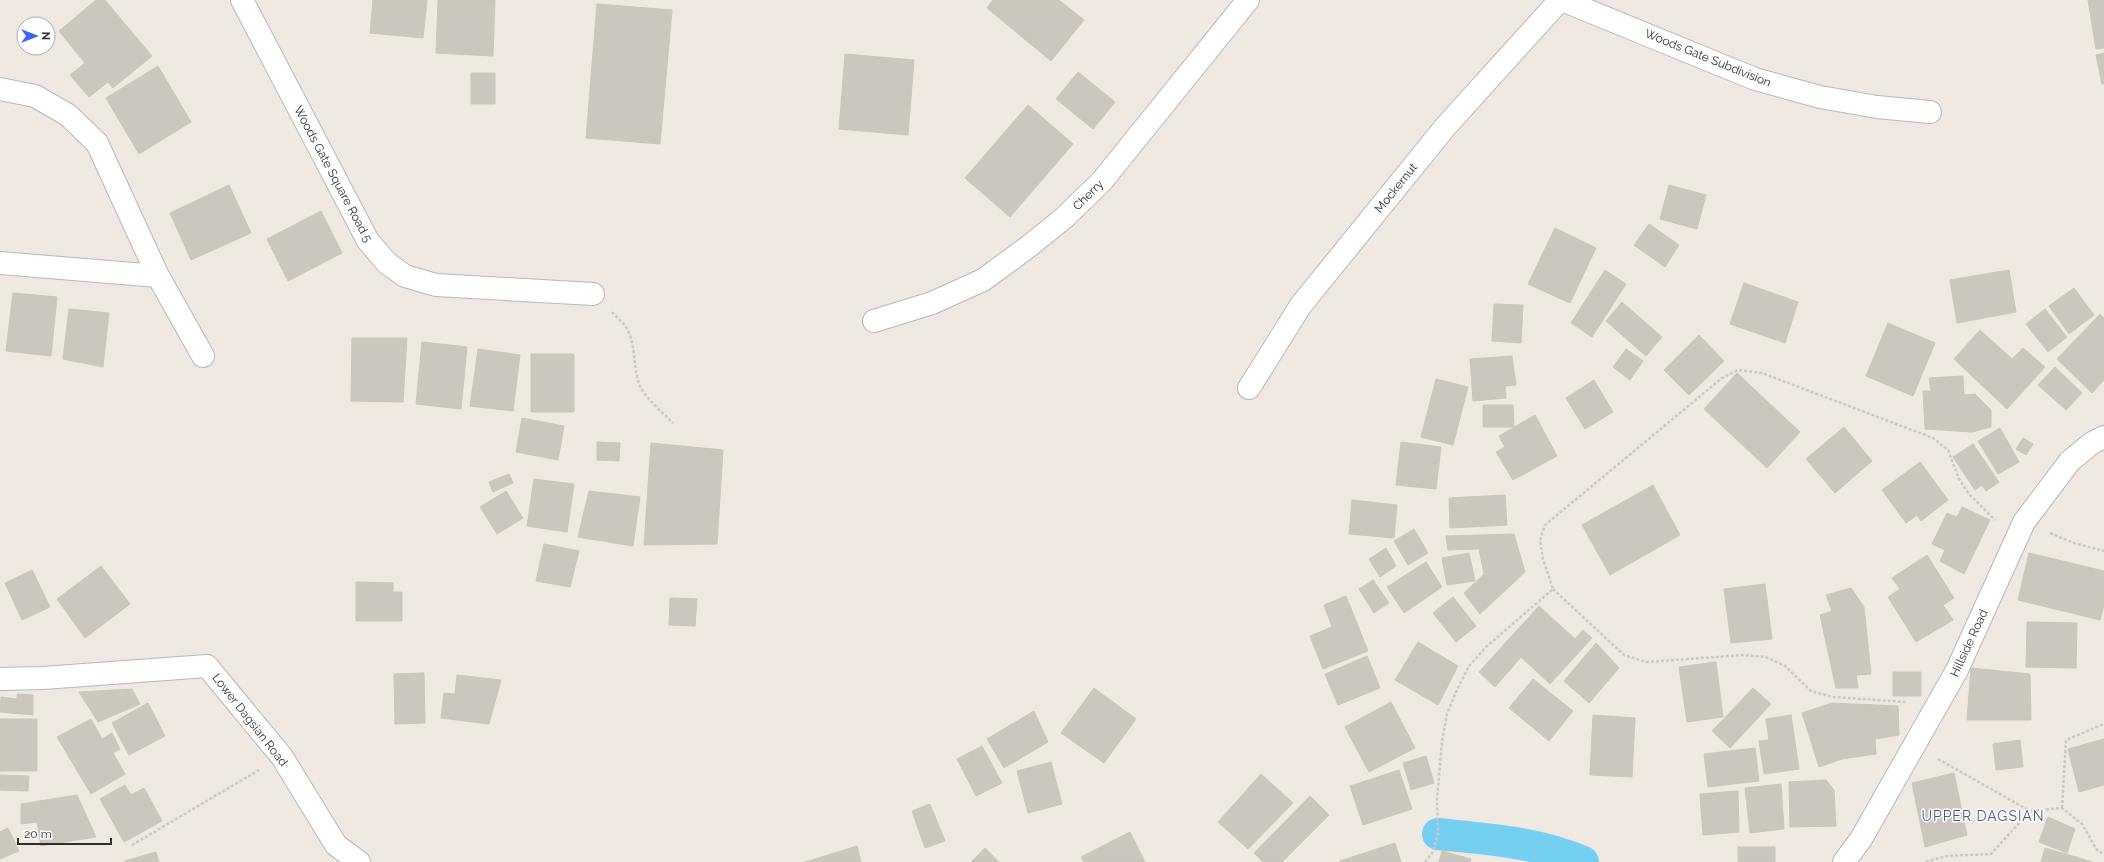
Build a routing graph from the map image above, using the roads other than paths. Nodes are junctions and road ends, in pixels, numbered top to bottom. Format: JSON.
{"nodes":[{"id":1,"x":242,"y":0,"type":"edge"},
{"id":2,"x":1248,"y":0,"type":"edge"},
{"id":3,"x":1561,"y":0,"type":"edge"},
{"id":4,"x":0,"y":89,"type":"edge"},
{"id":5,"x":1930,"y":112,"type":"dead end"},
{"id":6,"x":0,"y":263,"type":"edge"},
{"id":7,"x":158,"y":276,"type":"junction"},
{"id":8,"x":593,"y":294,"type":"road end"},
{"id":9,"x":874,"y":321,"type":"dead end"},
{"id":10,"x":203,"y":356,"type":"dead end"},
{"id":11,"x":1249,"y":388,"type":"dead end"},
{"id":12,"x":2104,"y":437,"type":"edge"},
{"id":13,"x":0,"y":679,"type":"edge"},
{"id":14,"x":359,"y":862,"type":"edge"},
{"id":15,"x":1844,"y":862,"type":"edge"}],
"edges":[{"from":1,"to":8,"type":"street","name":"Woods Gate Square Road 5"},
{"from":2,"to":9,"type":"street","name":"Cherry"},
{"from":3,"to":5,"type":"street","name":"Woods Gate Subdivision"},
{"from":3,"to":11,"type":"street","name":"Mockernut"},
{"from":4,"to":7,"type":"street"},
{"from":6,"to":7,"type":"street"},
{"from":7,"to":10,"type":"street"},
{"from":12,"to":15,"type":"street","name":"Hillside Road"},
{"from":13,"to":14,"type":"street","name":"Lower Dagsian Road"}]}
